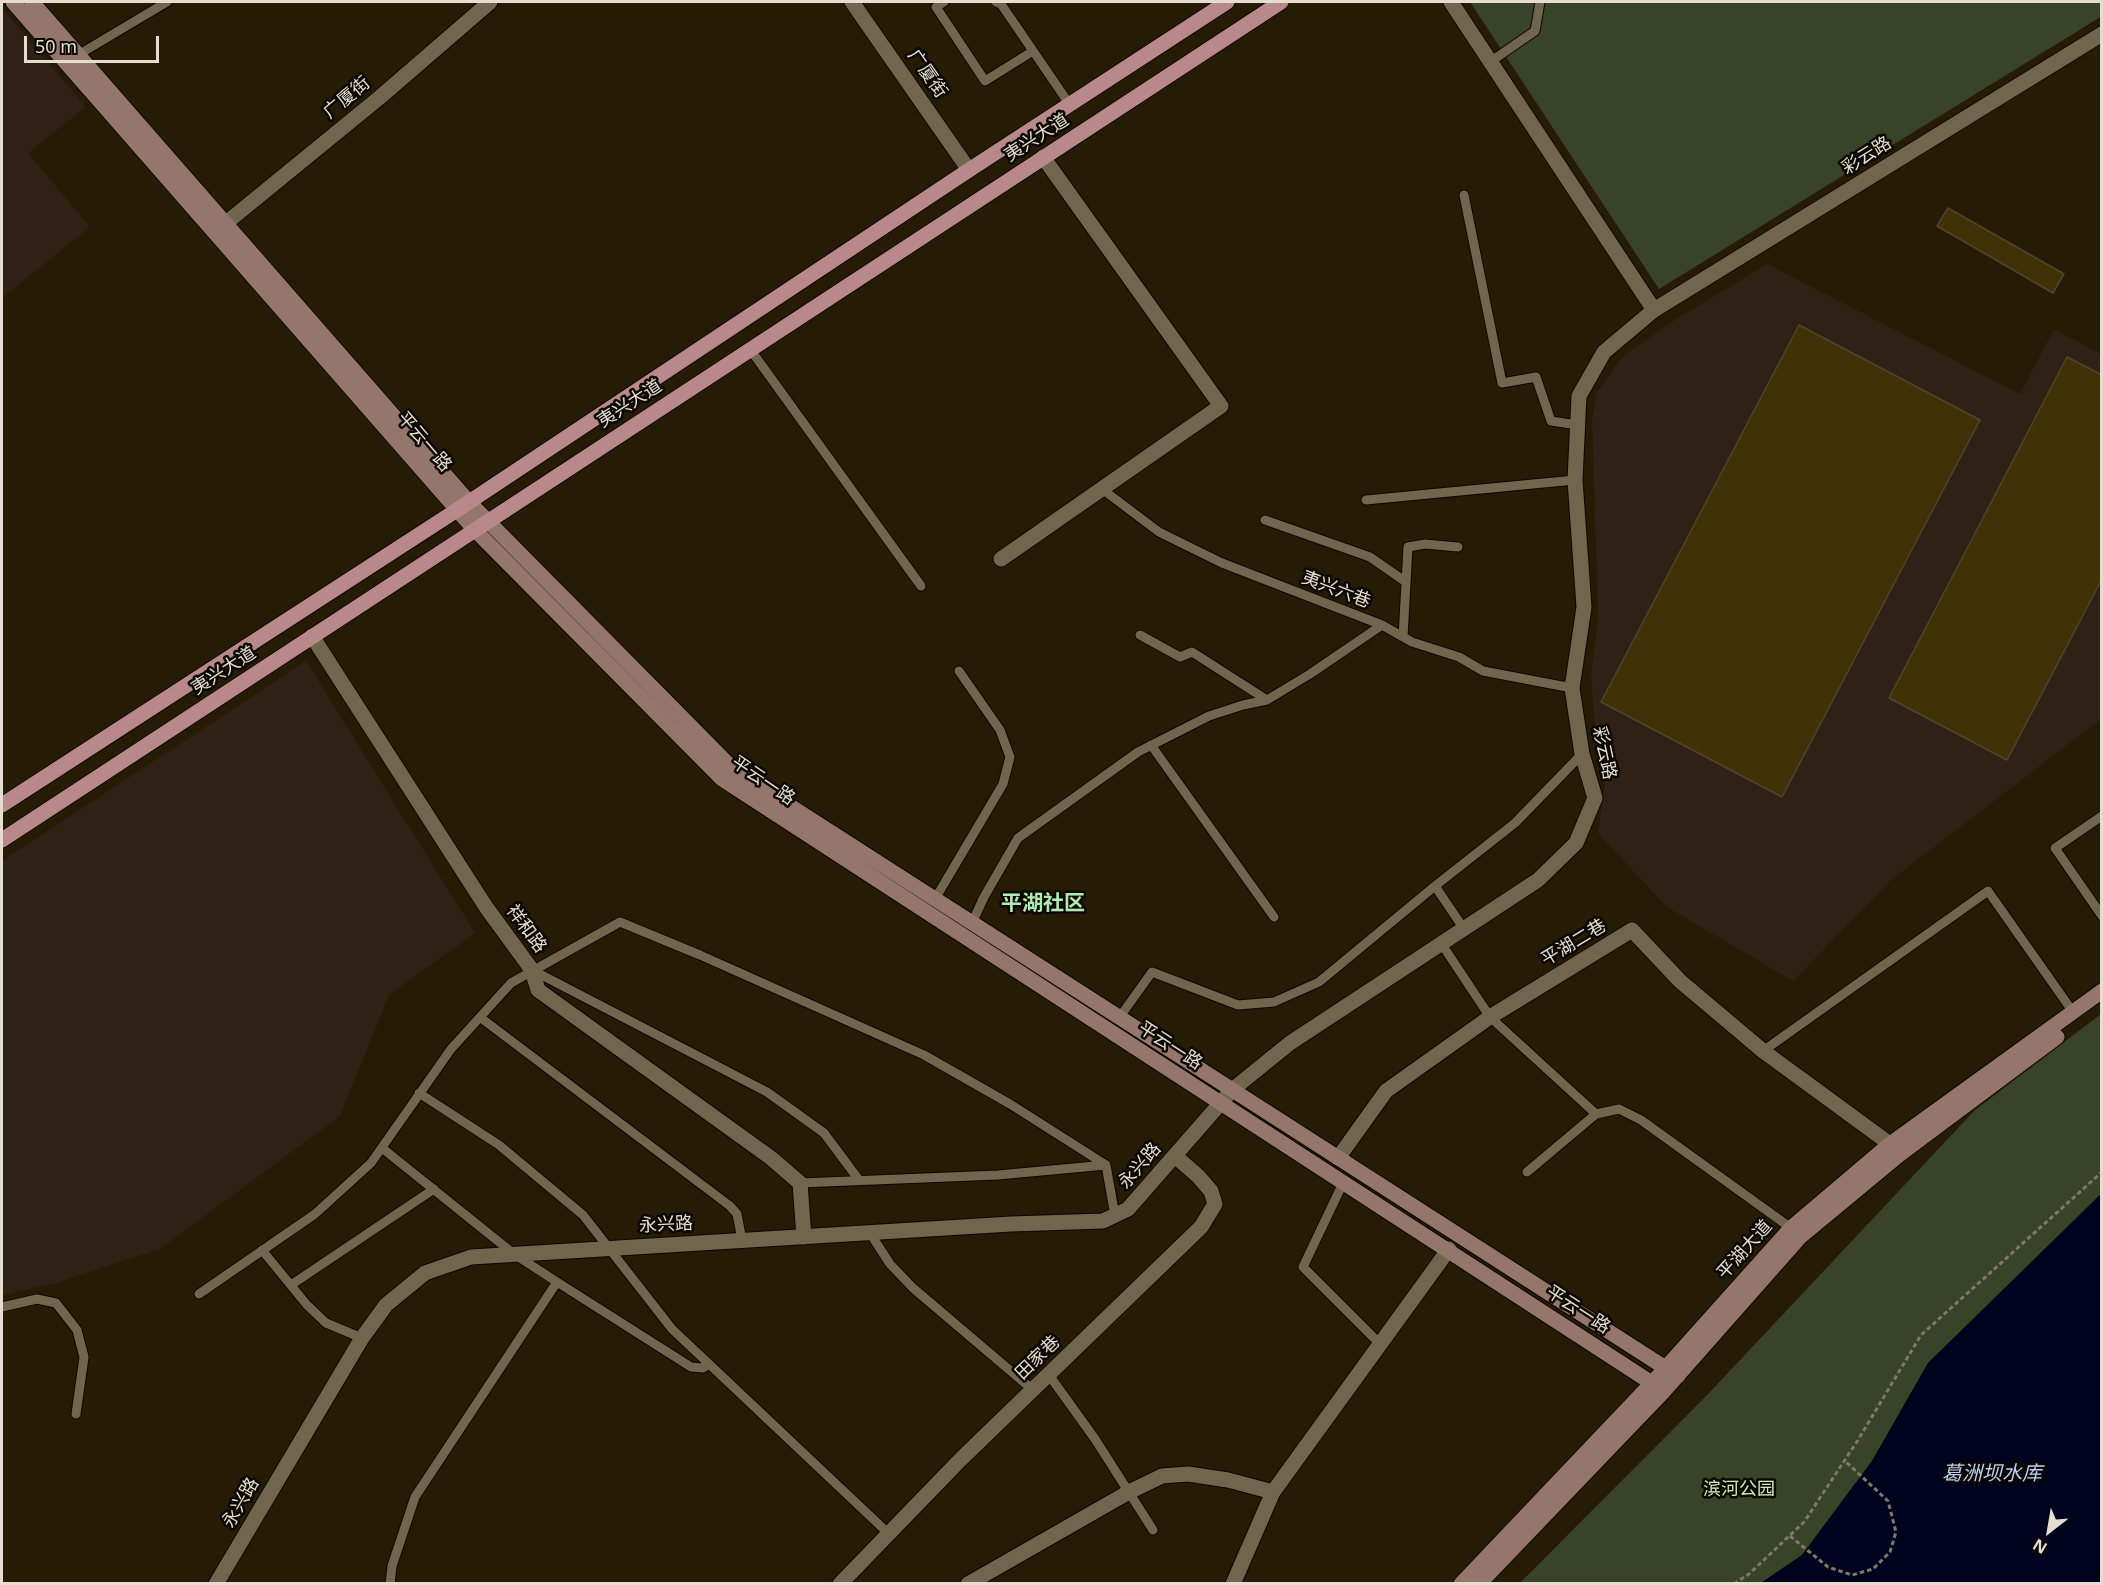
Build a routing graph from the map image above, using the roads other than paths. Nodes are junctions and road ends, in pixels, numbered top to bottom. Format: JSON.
{"nodes":[{"id":1,"x":13,"y":2,"type":"edge"},
{"id":2,"x":32,"y":2,"type":"edge"},
{"id":3,"x":167,"y":2,"type":"edge"},
{"id":4,"x":490,"y":2,"type":"edge"},
{"id":5,"x":852,"y":2,"type":"edge"},
{"id":6,"x":944,"y":2,"type":"edge"},
{"id":7,"x":996,"y":2,"type":"edge"},
{"id":8,"x":1281,"y":2,"type":"edge"},
{"id":9,"x":1451,"y":2,"type":"edge"},
{"id":10,"x":1540,"y":2,"type":"edge"},
{"id":11,"x":1220,"y":4,"type":"edge"},
{"id":12,"x":2102,"y":34,"type":"edge"},
{"id":13,"x":1033,"y":51,"type":"junction"},
{"id":14,"x":78,"y":55,"type":"junction"},
{"id":15,"x":1490,"y":62,"type":"junction"},
{"id":16,"x":1070,"y":105,"type":"junction"},
{"id":17,"x":1043,"y":157,"type":"junction"},
{"id":18,"x":969,"y":170,"type":"junction"},
{"id":19,"x":1464,"y":195,"type":"dead end"},
{"id":20,"x":226,"y":223,"type":"junction"},
{"id":21,"x":1654,"y":310,"type":"junction"},
{"id":22,"x":750,"y":350,"type":"junction"},
{"id":23,"x":1578,"y":425,"type":"junction"},
{"id":24,"x":1575,"y":480,"type":"junction"},
{"id":25,"x":1101,"y":489,"type":"junction"},
{"id":26,"x":1366,"y":500,"type":"dead end"},
{"id":27,"x":462,"y":505,"type":"junction"},
{"id":28,"x":1265,"y":520,"type":"dead end"},
{"id":29,"x":480,"y":525,"type":"junction"},
{"id":30,"x":1458,"y":547,"type":"dead end"},
{"id":31,"x":1001,"y":559,"type":"dead end"},
{"id":32,"x":1406,"y":582,"type":"junction"},
{"id":33,"x":921,"y":586,"type":"dead end"},
{"id":34,"x":1382,"y":625,"type":"junction"},
{"id":35,"x":312,"y":636,"type":"junction"},
{"id":36,"x":1140,"y":636,"type":"dead end"},
{"id":37,"x":1403,"y":637,"type":"junction"},
{"id":38,"x":959,"y":671,"type":"dead end"},
{"id":39,"x":1572,"y":688,"type":"junction"},
{"id":40,"x":1267,"y":700,"type":"junction"},
{"id":41,"x":1151,"y":745,"type":"junction"},
{"id":42,"x":1582,"y":754,"type":"junction"},
{"id":43,"x":2,"y":805,"type":"edge"},
{"id":44,"x":2102,"y":816,"type":"edge"},
{"id":45,"x":2,"y":840,"type":"edge"},
{"id":46,"x":1435,"y":886,"type":"junction"},
{"id":47,"x":935,"y":899,"type":"junction"},
{"id":48,"x":2102,"y":916,"type":"edge"},
{"id":49,"x":1274,"y":917,"type":"dead end"},
{"id":50,"x":972,"y":923,"type":"junction"},
{"id":51,"x":1464,"y":929,"type":"junction"},
{"id":52,"x":1441,"y":944,"type":"junction"},
{"id":53,"x":532,"y":970,"type":"junction"},
{"id":54,"x":2102,"y":991,"type":"edge"},
{"id":55,"x":2102,"y":1003,"type":"edge"},
{"id":56,"x":2073,"y":1012,"type":"junction"},
{"id":57,"x":1490,"y":1017,"type":"junction"},
{"id":58,"x":481,"y":1018,"type":"junction"},
{"id":59,"x":1119,"y":1018,"type":"junction"},
{"id":60,"x":1762,"y":1051,"type":"junction"},
{"id":61,"x":1232,"y":1090,"type":"junction"},
{"id":62,"x":419,"y":1093,"type":"junction"},
{"id":63,"x":1222,"y":1102,"type":"junction"},
{"id":64,"x":1596,"y":1114,"type":"junction"},
{"id":65,"x":1890,"y":1144,"type":"junction"},
{"id":66,"x":382,"y":1148,"type":"junction"},
{"id":67,"x":1175,"y":1156,"type":"junction"},
{"id":68,"x":1338,"y":1158,"type":"junction"},
{"id":69,"x":1106,"y":1165,"type":"junction"},
{"id":70,"x":1527,"y":1172,"type":"dead end"},
{"id":71,"x":859,"y":1180,"type":"junction"},
{"id":72,"x":1344,"y":1181,"type":"junction"},
{"id":73,"x":800,"y":1183,"type":"junction"},
{"id":74,"x":434,"y":1189,"type":"junction"},
{"id":75,"x":1115,"y":1216,"type":"junction"},
{"id":76,"x":1791,"y":1228,"type":"junction"},
{"id":77,"x":870,"y":1233,"type":"junction"},
{"id":78,"x":804,"y":1236,"type":"junction"},
{"id":79,"x":742,"y":1240,"type":"junction"},
{"id":80,"x":609,"y":1248,"type":"junction"},
{"id":81,"x":262,"y":1250,"type":"junction"},
{"id":82,"x":1449,"y":1250,"type":"junction"},
{"id":83,"x":514,"y":1254,"type":"junction"},
{"id":84,"x":557,"y":1282,"type":"junction"},
{"id":85,"x":291,"y":1285,"type":"junction"},
{"id":86,"x":199,"y":1294,"type":"dead end"},
{"id":87,"x":2,"y":1307,"type":"edge"},
{"id":88,"x":362,"y":1338,"type":"junction"},
{"id":89,"x":1380,"y":1344,"type":"junction"},
{"id":90,"x":709,"y":1364,"type":"junction"},
{"id":91,"x":1672,"y":1371,"type":"junction"},
{"id":92,"x":1048,"y":1375,"type":"junction"},
{"id":93,"x":1658,"y":1386,"type":"junction"},
{"id":94,"x":1033,"y":1390,"type":"junction"},
{"id":95,"x":76,"y":1414,"type":"dead end"},
{"id":96,"x":1129,"y":1492,"type":"junction"},
{"id":97,"x":1273,"y":1492,"type":"junction"},
{"id":98,"x":1153,"y":1530,"type":"dead end"},
{"id":99,"x":888,"y":1533,"type":"junction"},
{"id":100,"x":216,"y":1584,"type":"edge"},
{"id":101,"x":390,"y":1584,"type":"edge"},
{"id":102,"x":840,"y":1584,"type":"edge"},
{"id":103,"x":968,"y":1584,"type":"edge"},
{"id":104,"x":1233,"y":1584,"type":"edge"},
{"id":105,"x":1461,"y":1584,"type":"edge"},
{"id":106,"x":1479,"y":1584,"type":"edge"}],
"edges":[{"from":1,"to":27,"type":"main road","name":"平云一路"},
{"from":2,"to":14,"type":"main road","name":"平云一路"},
{"from":3,"to":14,"type":"lane"},
{"from":4,"to":20,"type":"street","name":"广厦街"},
{"from":5,"to":18,"type":"street","name":"广厦街"},
{"from":6,"to":13,"type":"lane"},
{"from":7,"to":13,"type":"lane"},
{"from":8,"to":17,"type":"main road","name":"夷兴大道"},
{"from":9,"to":15,"type":"street"},
{"from":10,"to":15,"type":"lane"},
{"from":11,"to":16,"type":"main road","name":"夷兴大道"},
{"from":12,"to":21,"type":"street","name":"彩云路"},
{"from":13,"to":16,"type":"lane"},
{"from":14,"to":20,"type":"main road","name":"平云一路"},
{"from":15,"to":21,"type":"street"},
{"from":16,"to":18,"type":"main road","name":"夷兴大道"},
{"from":17,"to":22,"type":"main road","name":"夷兴大道"},
{"from":17,"to":25,"type":"street"},
{"from":18,"to":27,"type":"main road","name":"夷兴大道"},
{"from":19,"to":23,"type":"lane"},
{"from":20,"to":27,"type":"main road","name":"平云一路"},
{"from":21,"to":23,"type":"street","name":"彩云路"},
{"from":22,"to":29,"type":"main road","name":"夷兴大道"},
{"from":22,"to":33,"type":"lane"},
{"from":23,"to":24,"type":"street","name":"彩云路"},
{"from":24,"to":26,"type":"lane"},
{"from":24,"to":39,"type":"street","name":"彩云路"},
{"from":25,"to":31,"type":"street"},
{"from":25,"to":34,"type":"lane","name":"夷兴六巷"},
{"from":27,"to":29,"type":"main road","name":"平云一路"},
{"from":27,"to":43,"type":"main road","name":"夷兴大道"},
{"from":28,"to":32,"type":"lane"},
{"from":29,"to":35,"type":"main road","name":"夷兴大道"},
{"from":29,"to":47,"type":"main road","name":"平云一路"},
{"from":29,"to":63,"type":"main road","name":"平云一路"},
{"from":30,"to":32,"type":"lane"},
{"from":32,"to":37,"type":"lane"},
{"from":34,"to":37,"type":"lane","name":"夷兴六巷"},
{"from":34,"to":40,"type":"lane"},
{"from":35,"to":45,"type":"main road","name":"夷兴大道"},
{"from":35,"to":53,"type":"street","name":"祥和路"},
{"from":36,"to":40,"type":"lane"},
{"from":37,"to":39,"type":"lane","name":"夷兴六巷"},
{"from":38,"to":47,"type":"lane"},
{"from":39,"to":42,"type":"street","name":"彩云路"},
{"from":40,"to":41,"type":"lane"},
{"from":41,"to":49,"type":"lane"},
{"from":41,"to":50,"type":"lane"},
{"from":42,"to":46,"type":"lane"},
{"from":42,"to":51,"type":"street","name":"彩云路"},
{"from":44,"to":48,"type":"lane"},
{"from":46,"to":51,"type":"lane"},
{"from":46,"to":59,"type":"lane"},
{"from":47,"to":50,"type":"main road","name":"平云一路"},
{"from":50,"to":59,"type":"main road","name":"平云一路"},
{"from":51,"to":52,"type":"street","name":"彩云路"},
{"from":52,"to":57,"type":"lane"},
{"from":52,"to":61,"type":"street","name":"彩云路"},
{"from":53,"to":58,"type":"lane"},
{"from":53,"to":69,"type":"lane"},
{"from":53,"to":71,"type":"lane"},
{"from":53,"to":73,"type":"street","name":"祥和路"},
{"from":54,"to":56,"type":"main road","name":"平湖大道"},
{"from":55,"to":91,"type":"main road","name":"平湖大道"},
{"from":56,"to":60,"type":"lane"},
{"from":56,"to":65,"type":"main road","name":"平湖大道"},
{"from":57,"to":60,"type":"street","name":"平湖二巷"},
{"from":57,"to":64,"type":"lane"},
{"from":57,"to":68,"type":"street","name":"平湖二巷"},
{"from":58,"to":62,"type":"lane"},
{"from":58,"to":79,"type":"lane"},
{"from":59,"to":61,"type":"main road","name":"平云一路"},
{"from":60,"to":65,"type":"street","name":"平湖二巷"},
{"from":61,"to":63,"type":"street","name":"永兴路"},
{"from":61,"to":68,"type":"main road","name":"平云一路"},
{"from":62,"to":66,"type":"lane"},
{"from":62,"to":80,"type":"lane"},
{"from":63,"to":67,"type":"street","name":"永兴路"},
{"from":63,"to":72,"type":"main road","name":"平云一路"},
{"from":64,"to":70,"type":"lane"},
{"from":64,"to":76,"type":"lane"},
{"from":65,"to":76,"type":"main road","name":"平湖大道"},
{"from":66,"to":74,"type":"lane"},
{"from":66,"to":81,"type":"lane"},
{"from":67,"to":75,"type":"street","name":"永兴路"},
{"from":67,"to":92,"type":"street","name":"田家巷"},
{"from":68,"to":91,"type":"main road","name":"平云一路"},
{"from":69,"to":71,"type":"lane"},
{"from":69,"to":75,"type":"lane"},
{"from":71,"to":73,"type":"lane"},
{"from":72,"to":82,"type":"main road","name":"平云一路"},
{"from":72,"to":89,"type":"lane"},
{"from":73,"to":78,"type":"street"},
{"from":74,"to":83,"type":"lane"},
{"from":74,"to":85,"type":"lane"},
{"from":75,"to":77,"type":"street","name":"永兴路"},
{"from":76,"to":91,"type":"main road","name":"平湖大道"},
{"from":77,"to":78,"type":"street","name":"永兴路"},
{"from":77,"to":94,"type":"lane"},
{"from":78,"to":79,"type":"street","name":"永兴路"},
{"from":79,"to":80,"type":"street","name":"永兴路"},
{"from":80,"to":83,"type":"street","name":"永兴路"},
{"from":80,"to":90,"type":"lane"},
{"from":81,"to":85,"type":"lane"},
{"from":81,"to":86,"type":"lane"},
{"from":82,"to":89,"type":"street"},
{"from":82,"to":93,"type":"main road","name":"平云一路"},
{"from":83,"to":84,"type":"lane"},
{"from":83,"to":88,"type":"street","name":"永兴路"},
{"from":84,"to":90,"type":"lane"},
{"from":84,"to":101,"type":"lane"},
{"from":85,"to":88,"type":"lane"},
{"from":87,"to":95,"type":"lane"},
{"from":88,"to":100,"type":"street","name":"永兴路"},
{"from":89,"to":97,"type":"street"},
{"from":90,"to":99,"type":"lane"},
{"from":91,"to":93,"type":"main road","name":"平湖大道"},
{"from":92,"to":94,"type":"street","name":"田家巷"},
{"from":92,"to":96,"type":"lane"},
{"from":93,"to":105,"type":"main road","name":"平湖大道"},
{"from":93,"to":106,"type":"main road","name":"平湖大道"},
{"from":94,"to":99,"type":"street","name":"田家巷"},
{"from":96,"to":97,"type":"street"},
{"from":96,"to":98,"type":"lane"},
{"from":96,"to":103,"type":"street"},
{"from":97,"to":104,"type":"street"},
{"from":99,"to":102,"type":"street","name":"田家巷"}]}
